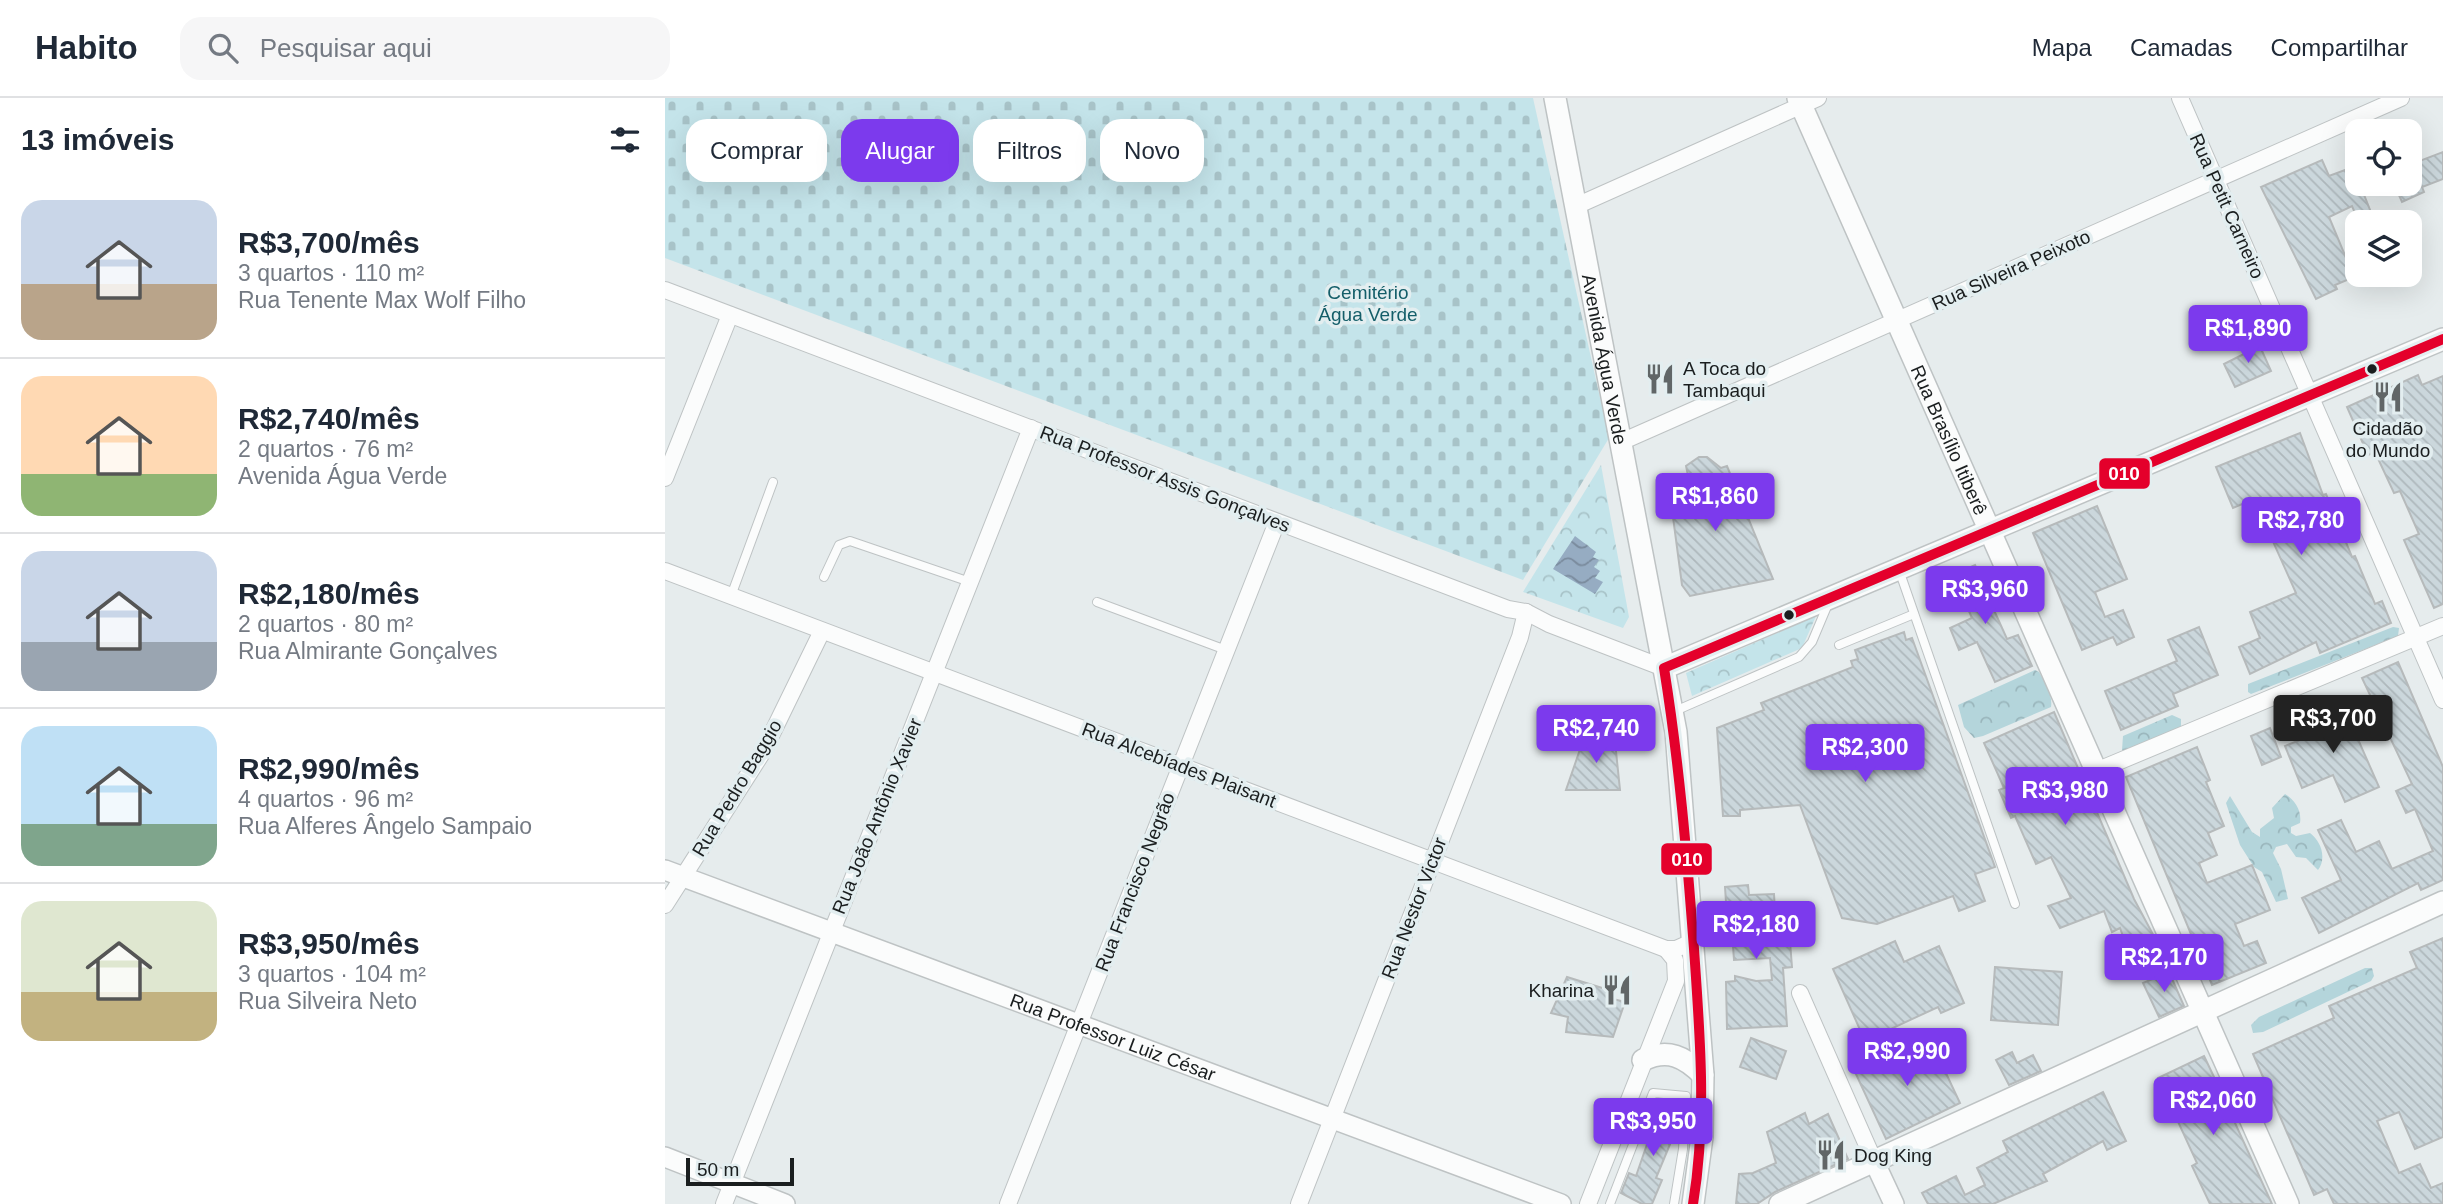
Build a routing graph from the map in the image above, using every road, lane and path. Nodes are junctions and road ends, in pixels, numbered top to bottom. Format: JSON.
{"nodes":[{"id":1,"x":1555,"y":98,"type":"edge"},
{"id":2,"x":2180,"y":98,"type":"edge"},
{"id":3,"x":2401,"y":98,"type":"edge"},
{"id":4,"x":1806,"y":100,"type":"edge"},
{"id":5,"x":2216,"y":180,"type":"junction"},
{"id":6,"x":1576,"y":206,"type":"junction"},
{"id":7,"x":665,"y":290,"type":"edge"},
{"id":8,"x":730,"y":315,"type":"junction"},
{"id":9,"x":1897,"y":321,"type":"junction"},
{"id":10,"x":2443,"y":339,"type":"edge"},
{"id":11,"x":2310,"y":395,"type":"junction"},
{"id":12,"x":1031,"y":428,"type":"junction"},
{"id":13,"x":672,"y":440,"type":"edge"},
{"id":14,"x":1621,"y":442,"type":"junction"},
{"id":15,"x":665,"y":478,"type":"edge"},
{"id":16,"x":773,"y":482,"type":"dead end"},
{"id":17,"x":1277,"y":522,"type":"junction"},
{"id":18,"x":1990,"y":531,"type":"junction"},
{"id":19,"x":1898,"y":569,"type":"junction"},
{"id":20,"x":665,"y":571,"type":"edge"},
{"id":21,"x":824,"y":577,"type":"dead end"},
{"id":22,"x":970,"y":582,"type":"junction"},
{"id":23,"x":731,"y":596,"type":"junction"},
{"id":24,"x":1831,"y":598,"type":"junction"},
{"id":25,"x":1097,"y":602,"type":"dead end"},
{"id":26,"x":1526,"y":612,"type":"junction"},
{"id":27,"x":1914,"y":614,"type":"junction"},
{"id":28,"x":2443,"y":626,"type":"edge"},
{"id":29,"x":822,"y":631,"type":"junction"},
{"id":30,"x":2416,"y":638,"type":"junction"},
{"id":31,"x":1839,"y":645,"type":"dead end"},
{"id":32,"x":1226,"y":650,"type":"junction"},
{"id":33,"x":1664,"y":668,"type":"junction"},
{"id":34,"x":934,"y":673,"type":"junction"},
{"id":35,"x":2443,"y":700,"type":"edge"},
{"id":36,"x":1672,"y":712,"type":"junction"},
{"id":37,"x":1181,"y":766,"type":"junction"},
{"id":38,"x":2096,"y":771,"type":"junction"},
{"id":39,"x":1433,"y":861,"type":"junction"},
{"id":40,"x":674,"y":873,"type":"edge"},
{"id":41,"x":2443,"y":902,"type":"edge"},
{"id":42,"x":2015,"y":904,"type":"dead end"},
{"id":43,"x":665,"y":905,"type":"edge"},
{"id":44,"x":831,"y":932,"type":"junction"},
{"id":45,"x":1694,"y":941,"type":"junction"},
{"id":46,"x":1666,"y":949,"type":"junction"},
{"id":47,"x":1800,"y":993,"type":"dead end"},
{"id":48,"x":2203,"y":1012,"type":"junction"},
{"id":49,"x":1079,"y":1024,"type":"junction"},
{"id":50,"x":1643,"y":1060,"type":"junction"},
{"id":51,"x":1703,"y":1075,"type":"junction"},
{"id":52,"x":1332,"y":1118,"type":"junction"},
{"id":53,"x":665,"y":1157,"type":"edge"},
{"id":54,"x":1874,"y":1161,"type":"junction"},
{"id":55,"x":732,"y":1183,"type":"junction"},
{"id":56,"x":724,"y":1204,"type":"edge"},
{"id":57,"x":785,"y":1204,"type":"edge"},
{"id":58,"x":1008,"y":1204,"type":"edge"},
{"id":59,"x":1299,"y":1204,"type":"edge"},
{"id":60,"x":1561,"y":1204,"type":"edge"},
{"id":61,"x":1588,"y":1204,"type":"edge"},
{"id":62,"x":1610,"y":1204,"type":"edge"},
{"id":63,"x":1674,"y":1204,"type":"edge"},
{"id":64,"x":1693,"y":1204,"type":"edge"},
{"id":65,"x":1780,"y":1204,"type":"edge"},
{"id":66,"x":1893,"y":1204,"type":"edge"},
{"id":67,"x":2288,"y":1204,"type":"edge"}],
"edges":[{"from":1,"to":6,"type":"main road","name":"Avenida Água Verde"},
{"from":2,"to":5,"type":"street","name":"Rua Petit Carneiro"},
{"from":3,"to":5,"type":"street","name":"Rua Silveira Peixoto"},
{"from":4,"to":6,"type":"street"},
{"from":4,"to":9,"type":"main road","name":"Rua Brasílio Itiberê"},
{"from":5,"to":9,"type":"street","name":"Rua Silveira Peixoto"},
{"from":5,"to":11,"type":"street","name":"Rua Petit Carneiro"},
{"from":6,"to":14,"type":"main road","name":"Avenida Água Verde"},
{"from":7,"to":8,"type":"street","name":"Rua Professor Assis Gonçalves"},
{"from":8,"to":12,"type":"street","name":"Rua Professor Assis Gonçalves"},
{"from":8,"to":13,"type":"street"},
{"from":9,"to":14,"type":"street","name":"Rua Silveira Peixoto"},
{"from":9,"to":18,"type":"main road","name":"Rua Brasílio Itiberê"},
{"from":10,"to":11,"type":"main road"},
{"from":11,"to":18,"type":"main road"},
{"from":11,"to":30,"type":"street","name":"Rua Petit Carneiro"},
{"from":12,"to":17,"type":"street","name":"Rua Professor Assis Gonçalves"},
{"from":12,"to":22,"type":"street","name":"Rua João Antônio Xavier"},
{"from":13,"to":15,"type":"street"},
{"from":14,"to":33,"type":"main road","name":"Avenida Água Verde"},
{"from":16,"to":23,"type":"lane"},
{"from":17,"to":26,"type":"street","name":"Rua Professor Assis Gonçalves"},
{"from":17,"to":32,"type":"street","name":"Rua Francisco Negrão"},
{"from":18,"to":19,"type":"main road"},
{"from":18,"to":38,"type":"main road","name":"Rua Brasílio Itiberê"},
{"from":19,"to":24,"type":"main road"},
{"from":19,"to":27,"type":"lane"},
{"from":20,"to":23,"type":"street","name":"Rua Alcebíades Plaisant"},
{"from":21,"to":22,"type":"lane"},
{"from":22,"to":34,"type":"street","name":"Rua João Antônio Xavier"},
{"from":23,"to":29,"type":"street","name":"Rua Alcebíades Plaisant"},
{"from":24,"to":33,"type":"main road"},
{"from":24,"to":36,"type":"lane"},
{"from":25,"to":32,"type":"lane"},
{"from":26,"to":33,"type":"street","name":"Rua Professor Assis Gonçalves"},
{"from":26,"to":39,"type":"street","name":"Rua Nestor Victor"},
{"from":27,"to":31,"type":"lane"},
{"from":27,"to":42,"type":"lane"},
{"from":28,"to":30,"type":"street"},
{"from":29,"to":34,"type":"street","name":"Rua Alcebíades Plaisant"},
{"from":29,"to":40,"type":"street","name":"Rua Pedro Baggio"},
{"from":30,"to":35,"type":"street","name":"Rua Petit Carneiro"},
{"from":30,"to":38,"type":"street"},
{"from":32,"to":37,"type":"street","name":"Rua Francisco Negrão"},
{"from":33,"to":36,"type":"main road","name":"Avenida Água Verde"},
{"from":34,"to":37,"type":"street","name":"Rua Alcebíades Plaisant"},
{"from":34,"to":44,"type":"street","name":"Rua João Antônio Xavier"},
{"from":36,"to":45,"type":"main road","name":"Avenida Água Verde"},
{"from":37,"to":39,"type":"street","name":"Rua Alcebíades Plaisant"},
{"from":37,"to":49,"type":"street","name":"Rua Francisco Negrão"},
{"from":38,"to":48,"type":"main road","name":"Rua Brasílio Itiberê"},
{"from":39,"to":46,"type":"street","name":"Rua Alcebíades Plaisant"},
{"from":39,"to":52,"type":"street","name":"Rua Nestor Victor"},
{"from":40,"to":43,"type":"street","name":"Rua Pedro Baggio"},
{"from":40,"to":44,"type":"street","name":"Rua Professor Luiz César"},
{"from":41,"to":48,"type":"main road"},
{"from":44,"to":49,"type":"street","name":"Rua Professor Luiz César"},
{"from":44,"to":55,"type":"street","name":"Rua João Antônio Xavier"},
{"from":45,"to":46,"type":"street"},
{"from":45,"to":51,"type":"main road","name":"Avenida Água Verde"},
{"from":46,"to":50,"type":"street"},
{"from":47,"to":54,"type":"street"},
{"from":48,"to":54,"type":"main road"},
{"from":48,"to":67,"type":"main road","name":"Rua Brasílio Itiberê"},
{"from":49,"to":52,"type":"street","name":"Rua Professor Luiz César"},
{"from":49,"to":58,"type":"street","name":"Rua Francisco Negrão"},
{"from":50,"to":51,"type":"main road"},
{"from":50,"to":61,"type":"street"},
{"from":51,"to":64,"type":"main road","name":"Avenida Água Verde"},
{"from":52,"to":59,"type":"street","name":"Rua Nestor Victor"},
{"from":52,"to":60,"type":"street","name":"Rua Professor Luiz César"},
{"from":53,"to":55,"type":"street"},
{"from":54,"to":65,"type":"main road"},
{"from":54,"to":66,"type":"street"},
{"from":55,"to":56,"type":"street","name":"Rua João Antônio Xavier"},
{"from":55,"to":57,"type":"street"},
{"from":62,"to":63,"type":"lane"}]}
